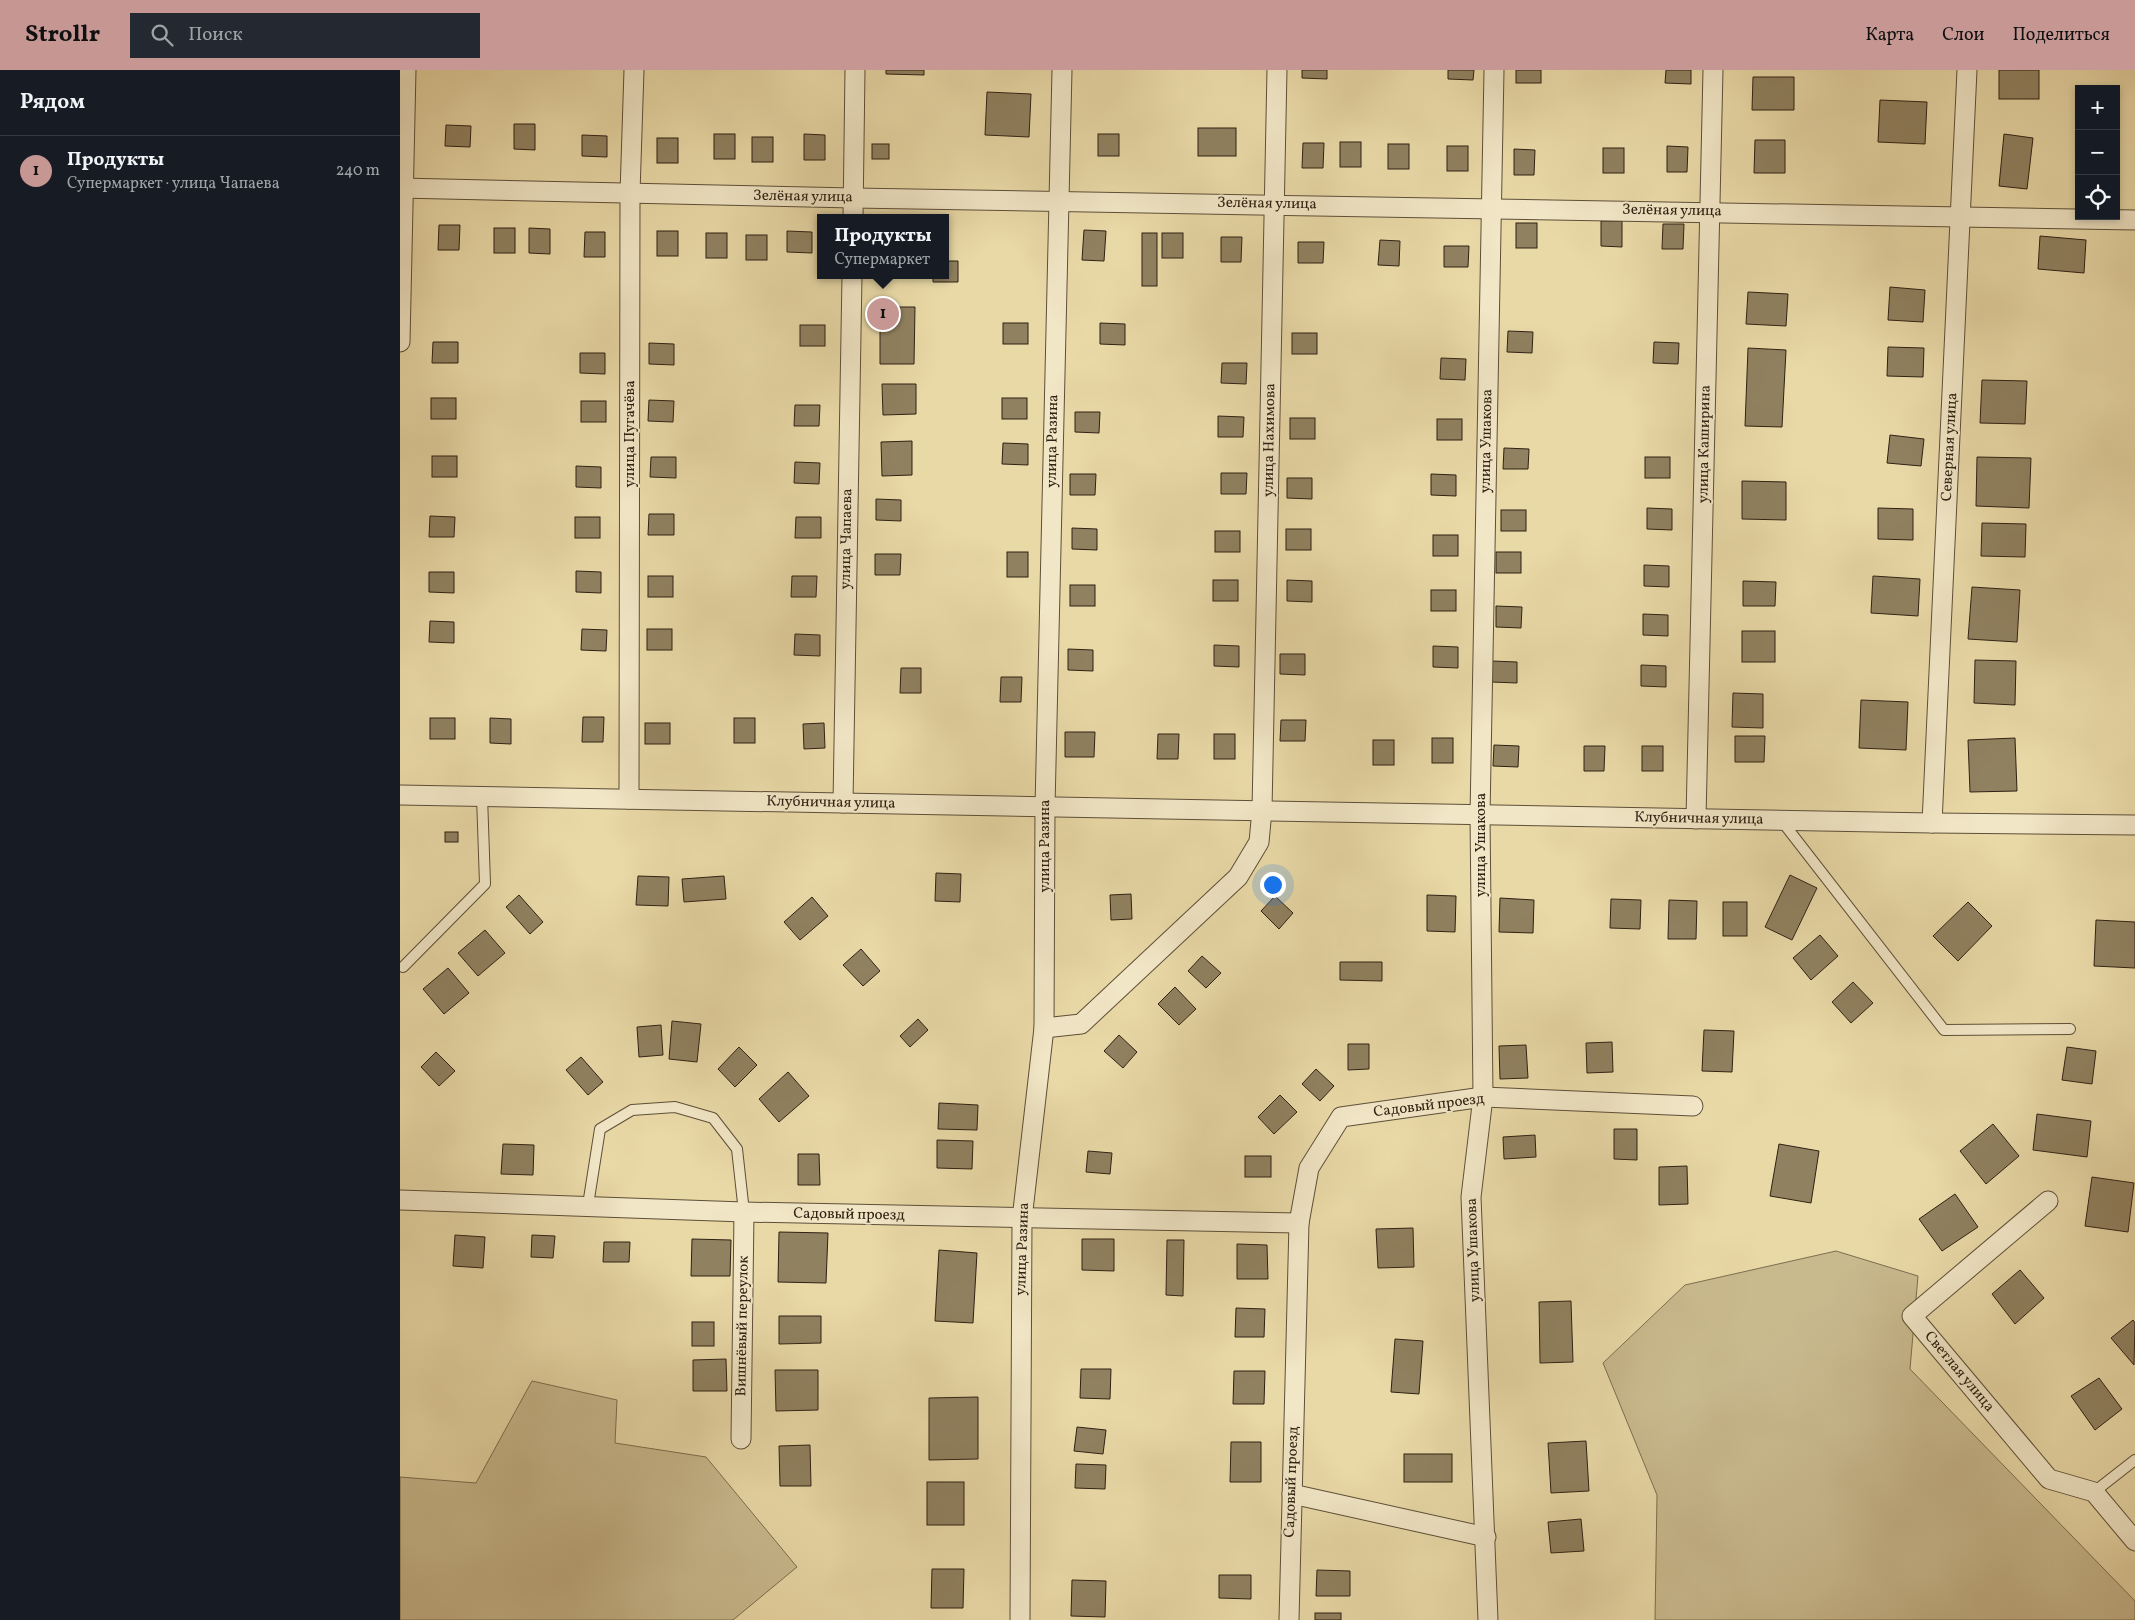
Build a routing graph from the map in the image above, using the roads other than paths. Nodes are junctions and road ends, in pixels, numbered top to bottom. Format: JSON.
{"nodes":[{"id":1,"x":406,"y":70,"type":"edge"},
{"id":2,"x":634,"y":70,"type":"edge"},
{"id":3,"x":855,"y":70,"type":"edge"},
{"id":4,"x":1062,"y":70,"type":"edge"},
{"id":5,"x":1277,"y":70,"type":"edge"},
{"id":6,"x":1494,"y":70,"type":"edge"},
{"id":7,"x":1713,"y":70,"type":"edge"},
{"id":8,"x":1968,"y":70,"type":"edge"},
{"id":9,"x":401,"y":188,"type":"edge"},
{"id":10,"x":630,"y":193,"type":"junction"},
{"id":11,"x":853,"y":198,"type":"junction"},
{"id":12,"x":1059,"y":200,"type":"junction"},
{"id":13,"x":1274,"y":204,"type":"junction"},
{"id":14,"x":1491,"y":208,"type":"junction"},
{"id":15,"x":1710,"y":212,"type":"junction"},
{"id":16,"x":852,"y":214,"type":"edge"},
{"id":17,"x":1961,"y":217,"type":"junction"},
{"id":18,"x":2135,"y":220,"type":"edge"},
{"id":19,"x":852,"y":279,"type":"edge"},
{"id":20,"x":400,"y":342,"type":"edge"},
{"id":21,"x":400,"y":795,"type":"edge"},
{"id":22,"x":482,"y":796,"type":"junction"},
{"id":23,"x":629,"y":799,"type":"junction"},
{"id":24,"x":843,"y":803,"type":"junction"},
{"id":25,"x":1045,"y":807,"type":"junction"},
{"id":26,"x":1262,"y":810,"type":"junction"},
{"id":27,"x":1480,"y":815,"type":"junction"},
{"id":28,"x":1696,"y":819,"type":"junction"},
{"id":29,"x":1781,"y":820,"type":"junction"},
{"id":30,"x":1932,"y":823,"type":"junction"},
{"id":31,"x":2135,"y":825,"type":"edge"},
{"id":32,"x":403,"y":967,"type":"dead end"},
{"id":33,"x":1044,"y":1028,"type":"junction"},
{"id":34,"x":2070,"y":1030,"type":"dead end"},
{"id":35,"x":1483,"y":1098,"type":"junction"},
{"id":36,"x":1693,"y":1106,"type":"dead end"},
{"id":37,"x":400,"y":1200,"type":"edge"},
{"id":38,"x":2048,"y":1200,"type":"dead end"},
{"id":39,"x":588,"y":1206,"type":"junction"},
{"id":40,"x":744,"y":1212,"type":"junction"},
{"id":41,"x":1022,"y":1219,"type":"junction"},
{"id":42,"x":1299,"y":1223,"type":"junction"},
{"id":43,"x":741,"y":1439,"type":"dead end"},
{"id":44,"x":2135,"y":1460,"type":"edge"},
{"id":45,"x":2094,"y":1492,"type":"junction"},
{"id":46,"x":1292,"y":1494,"type":"junction"},
{"id":47,"x":1486,"y":1537,"type":"junction"},
{"id":48,"x":2135,"y":1542,"type":"edge"},
{"id":49,"x":1020,"y":1620,"type":"edge"},
{"id":50,"x":1289,"y":1620,"type":"edge"},
{"id":51,"x":1488,"y":1620,"type":"edge"}],
"edges":[{"from":1,"to":9,"type":"street"},
{"from":2,"to":10,"type":"street","name":"улица Пугачёва"},
{"from":3,"to":11,"type":"street"},
{"from":4,"to":12,"type":"street","name":"улица Разина"},
{"from":5,"to":13,"type":"street","name":"улица Нахимова"},
{"from":6,"to":14,"type":"street","name":"улица Ушакова"},
{"from":7,"to":15,"type":"street","name":"улица Каширина"},
{"from":8,"to":17,"type":"street","name":"Северная улица"},
{"from":9,"to":10,"type":"street","name":"Зелёная улица"},
{"from":9,"to":20,"type":"street"},
{"from":10,"to":11,"type":"street","name":"Зелёная улица"},
{"from":10,"to":23,"type":"street","name":"улица Пугачёва"},
{"from":11,"to":12,"type":"street","name":"Зелёная улица"},
{"from":11,"to":16,"type":"street"},
{"from":12,"to":13,"type":"street","name":"Зелёная улица"},
{"from":12,"to":25,"type":"street","name":"улица Разина"},
{"from":13,"to":14,"type":"street","name":"Зелёная улица"},
{"from":13,"to":26,"type":"street","name":"улица Нахимова"},
{"from":14,"to":15,"type":"street","name":"Зелёная улица"},
{"from":14,"to":27,"type":"street","name":"улица Ушакова"},
{"from":15,"to":17,"type":"street","name":"Зелёная улица"},
{"from":15,"to":28,"type":"street","name":"улица Каширина"},
{"from":17,"to":18,"type":"street","name":"Зелёная улица"},
{"from":17,"to":30,"type":"street","name":"Северная улица"},
{"from":19,"to":24,"type":"street","name":"улица Чапаева"},
{"from":21,"to":22,"type":"street","name":"Клубничная улица"},
{"from":22,"to":23,"type":"street","name":"Клубничная улица"},
{"from":22,"to":32,"type":"lane"},
{"from":23,"to":24,"type":"street","name":"Клубничная улица"},
{"from":24,"to":25,"type":"street","name":"Клубничная улица"},
{"from":25,"to":26,"type":"street","name":"Клубничная улица"},
{"from":25,"to":33,"type":"street","name":"улица Разина"},
{"from":26,"to":27,"type":"street","name":"Клубничная улица"},
{"from":26,"to":33,"type":"street"},
{"from":27,"to":28,"type":"street","name":"Клубничная улица"},
{"from":27,"to":35,"type":"street","name":"улица Ушакова"},
{"from":28,"to":29,"type":"street","name":"Клубничная улица"},
{"from":29,"to":30,"type":"street","name":"Клубничная улица"},
{"from":29,"to":34,"type":"lane"},
{"from":30,"to":31,"type":"street","name":"Клубничная улица"},
{"from":33,"to":41,"type":"street","name":"улица Разина"},
{"from":35,"to":36,"type":"street","name":"Садовый проезд"},
{"from":35,"to":42,"type":"street","name":"Садовый проезд"},
{"from":35,"to":47,"type":"street","name":"улица Ушакова"},
{"from":37,"to":39,"type":"street","name":"Садовый проезд"},
{"from":38,"to":45,"type":"street","name":"Светлая улица"},
{"from":39,"to":40,"type":"street","name":"Садовый проезд"},
{"from":39,"to":40,"type":"lane"},
{"from":40,"to":41,"type":"street","name":"Садовый проезд"},
{"from":40,"to":43,"type":"street","name":"Вишнёвый переулок"},
{"from":41,"to":42,"type":"street","name":"Садовый проезд"},
{"from":41,"to":49,"type":"street","name":"улица Разина"},
{"from":42,"to":46,"type":"street","name":"Садовый проезд"},
{"from":44,"to":45,"type":"lane"},
{"from":45,"to":48,"type":"street"},
{"from":46,"to":47,"type":"street"},
{"from":46,"to":50,"type":"street","name":"Садовый проезд"},
{"from":47,"to":51,"type":"street","name":"улица Ушакова"}]}
